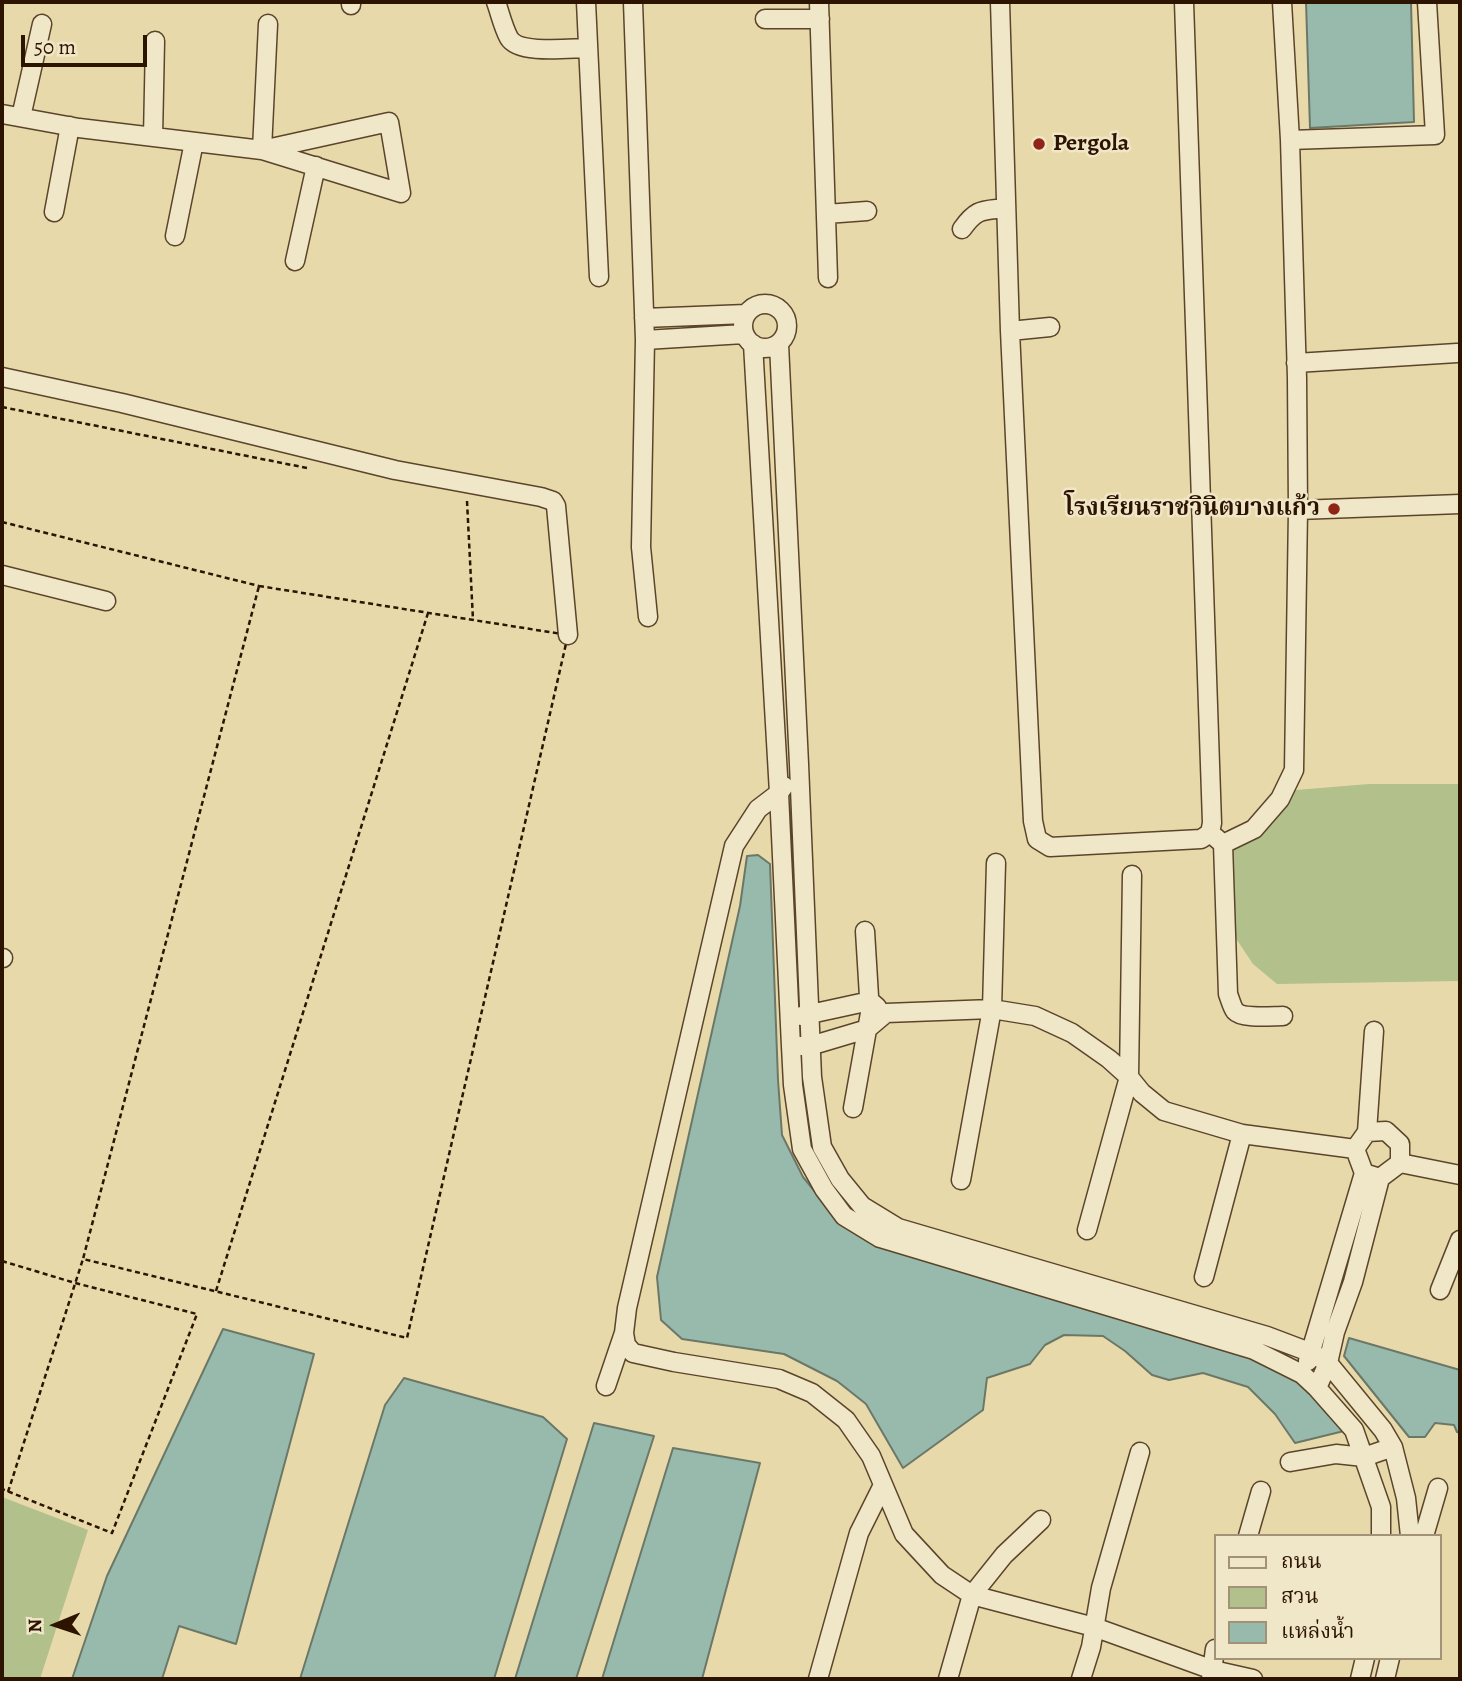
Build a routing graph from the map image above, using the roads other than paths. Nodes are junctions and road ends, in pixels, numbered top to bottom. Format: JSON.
{"nodes":[{"id":1,"x":496,"y":2,"type":"edge"},
{"id":2,"x":586,"y":2,"type":"edge"},
{"id":3,"x":633,"y":2,"type":"edge"},
{"id":4,"x":1000,"y":2,"type":"edge"},
{"id":5,"x":1184,"y":2,"type":"edge"},
{"id":6,"x":1282,"y":2,"type":"edge"},
{"id":7,"x":1427,"y":2,"type":"edge"},
{"id":8,"x":820,"y":10,"type":"edge"},
{"id":9,"x":765,"y":19,"type":"dead end"},
{"id":10,"x":43,"y":24,"type":"dead end"},
{"id":11,"x":268,"y":24,"type":"dead end"},
{"id":12,"x":155,"y":41,"type":"dead end"},
{"id":13,"x":588,"y":48,"type":"junction"},
{"id":14,"x":2,"y":114,"type":"edge"},
{"id":15,"x":21,"y":117,"type":"junction"},
{"id":16,"x":70,"y":126,"type":"junction"},
{"id":17,"x":153,"y":137,"type":"junction"},
{"id":18,"x":1290,"y":140,"type":"junction"},
{"id":19,"x":194,"y":142,"type":"junction"},
{"id":20,"x":262,"y":150,"type":"junction"},
{"id":21,"x":316,"y":166,"type":"junction"},
{"id":22,"x":1006,"y":208,"type":"junction"},
{"id":23,"x":867,"y":211,"type":"dead end"},
{"id":24,"x":54,"y":212,"type":"dead end"},
{"id":25,"x":826,"y":214,"type":"junction"},
{"id":26,"x":962,"y":229,"type":"dead end"},
{"id":27,"x":175,"y":236,"type":"dead end"},
{"id":28,"x":295,"y":261,"type":"dead end"},
{"id":29,"x":599,"y":277,"type":"dead end"},
{"id":30,"x":828,"y":278,"type":"dead end"},
{"id":31,"x":746,"y":314,"type":"junction"},
{"id":32,"x":644,"y":318,"type":"junction"},
{"id":33,"x":1050,"y":327,"type":"dead end"},
{"id":34,"x":1010,"y":331,"type":"junction"},
{"id":35,"x":749,"y":339,"type":"junction"},
{"id":36,"x":645,"y":340,"type":"junction"},
{"id":37,"x":779,"y":344,"type":"junction"},
{"id":38,"x":1457,"y":353,"type":"dead end"},
{"id":39,"x":1296,"y":363,"type":"junction"},
{"id":40,"x":2,"y":377,"type":"edge"},
{"id":41,"x":1460,"y":504,"type":"edge"},
{"id":42,"x":1298,"y":510,"type":"junction"},
{"id":43,"x":2,"y":575,"type":"edge"},
{"id":44,"x":106,"y":601,"type":"dead end"},
{"id":45,"x":648,"y":617,"type":"dead end"},
{"id":46,"x":568,"y":635,"type":"road end"},
{"id":47,"x":799,"y":764,"type":"junction"},
{"id":48,"x":779,"y":793,"type":"junction"},
{"id":49,"x":1217,"y":839,"type":"junction"},
{"id":50,"x":996,"y":863,"type":"dead end"},
{"id":51,"x":1132,"y":875,"type":"dead end"},
{"id":52,"x":865,"y":932,"type":"dead end"},
{"id":53,"x":870,"y":1001,"type":"junction"},
{"id":54,"x":992,"y":1009,"type":"junction"},
{"id":55,"x":886,"y":1013,"type":"junction"},
{"id":56,"x":809,"y":1016,"type":"junction"},
{"id":57,"x":1283,"y":1016,"type":"dead end"},
{"id":58,"x":790,"y":1017,"type":"junction"},
{"id":59,"x":867,"y":1028,"type":"junction"},
{"id":60,"x":1374,"y":1031,"type":"dead end"},
{"id":61,"x":791,"y":1046,"type":"junction"},
{"id":62,"x":810,"y":1046,"type":"junction"},
{"id":63,"x":812,"y":1077,"type":"junction"},
{"id":64,"x":1129,"y":1077,"type":"junction"},
{"id":65,"x":793,"y":1078,"type":"junction"},
{"id":66,"x":853,"y":1108,"type":"dead end"},
{"id":67,"x":1367,"y":1132,"type":"junction"},
{"id":68,"x":1242,"y":1133,"type":"junction"},
{"id":69,"x":1355,"y":1149,"type":"junction"},
{"id":70,"x":1401,"y":1163,"type":"junction"},
{"id":71,"x":1372,"y":1175,"type":"junction"},
{"id":72,"x":1460,"y":1175,"type":"edge"},
{"id":73,"x":961,"y":1180,"type":"dead end"},
{"id":74,"x":1087,"y":1230,"type":"dead end"},
{"id":75,"x":1460,"y":1240,"type":"edge"},
{"id":76,"x":1204,"y":1277,"type":"dead end"},
{"id":77,"x":1050,"y":1281,"type":"junction"},
{"id":78,"x":1440,"y":1290,"type":"dead end"},
{"id":79,"x":624,"y":1332,"type":"junction"},
{"id":80,"x":1312,"y":1353,"type":"junction"},
{"id":81,"x":1328,"y":1363,"type":"junction"},
{"id":82,"x":1302,"y":1374,"type":"junction"},
{"id":83,"x":606,"y":1386,"type":"dead end"},
{"id":84,"x":1317,"y":1388,"type":"junction"},
{"id":85,"x":1393,"y":1447,"type":"junction"},
{"id":86,"x":1140,"y":1452,"type":"dead end"},
{"id":87,"x":1364,"y":1457,"type":"junction"},
{"id":88,"x":1290,"y":1462,"type":"dead end"},
{"id":89,"x":883,"y":1485,"type":"junction"},
{"id":90,"x":1438,"y":1488,"type":"dead end"},
{"id":91,"x":1261,"y":1491,"type":"dead end"},
{"id":92,"x":1406,"y":1498,"type":"junction"},
{"id":93,"x":1381,"y":1507,"type":"junction"},
{"id":94,"x":1041,"y":1520,"type":"dead end"},
{"id":95,"x":1249,"y":1534,"type":"edge"},
{"id":96,"x":1381,"y":1534,"type":"edge"},
{"id":97,"x":1410,"y":1534,"type":"edge"},
{"id":98,"x":1425,"y":1534,"type":"edge"},
{"id":99,"x":972,"y":1595,"type":"junction"},
{"id":100,"x":1094,"y":1627,"type":"junction"},
{"id":101,"x":1365,"y":1660,"type":"edge"},
{"id":102,"x":1390,"y":1660,"type":"edge"},
{"id":103,"x":1212,"y":1674,"type":"edge"},
{"id":104,"x":818,"y":1679,"type":"edge"},
{"id":105,"x":948,"y":1679,"type":"edge"},
{"id":106,"x":1081,"y":1679,"type":"edge"},
{"id":107,"x":1253,"y":1679,"type":"edge"},
{"id":108,"x":1360,"y":1679,"type":"edge"},
{"id":109,"x":1385,"y":1679,"type":"edge"}],
"edges":[{"from":1,"to":13,"type":"street"},
{"from":2,"to":13,"type":"street"},
{"from":3,"to":32,"type":"street"},
{"from":4,"to":22,"type":"street"},
{"from":5,"to":49,"type":"street"},
{"from":6,"to":18,"type":"street"},
{"from":7,"to":18,"type":"street"},
{"from":8,"to":9,"type":"street"},
{"from":8,"to":25,"type":"street"},
{"from":10,"to":15,"type":"street"},
{"from":11,"to":20,"type":"street"},
{"from":12,"to":17,"type":"street"},
{"from":13,"to":29,"type":"street"},
{"from":14,"to":15,"type":"street"},
{"from":15,"to":16,"type":"street"},
{"from":16,"to":17,"type":"street"},
{"from":16,"to":24,"type":"street"},
{"from":17,"to":19,"type":"street"},
{"from":18,"to":39,"type":"street"},
{"from":19,"to":20,"type":"street"},
{"from":19,"to":27,"type":"street"},
{"from":20,"to":21,"type":"street"},
{"from":20,"to":21,"type":"street"},
{"from":21,"to":28,"type":"street"},
{"from":22,"to":26,"type":"street"},
{"from":22,"to":34,"type":"street"},
{"from":23,"to":25,"type":"street"},
{"from":25,"to":30,"type":"street"},
{"from":31,"to":32,"type":"street"},
{"from":31,"to":35,"type":"street"},
{"from":31,"to":37,"type":"street"},
{"from":32,"to":36,"type":"street"},
{"from":33,"to":34,"type":"street"},
{"from":34,"to":49,"type":"street"},
{"from":35,"to":36,"type":"street"},
{"from":35,"to":37,"type":"street"},
{"from":35,"to":48,"type":"street"},
{"from":36,"to":45,"type":"street"},
{"from":37,"to":47,"type":"street"},
{"from":38,"to":39,"type":"street"},
{"from":39,"to":42,"type":"street"},
{"from":40,"to":46,"type":"street"},
{"from":41,"to":42,"type":"street"},
{"from":42,"to":49,"type":"street"},
{"from":43,"to":44,"type":"street"},
{"from":47,"to":48,"type":"street"},
{"from":47,"to":56,"type":"street"},
{"from":48,"to":58,"type":"street"},
{"from":48,"to":79,"type":"street"},
{"from":49,"to":57,"type":"street"},
{"from":50,"to":54,"type":"street"},
{"from":51,"to":64,"type":"street"},
{"from":52,"to":53,"type":"street"},
{"from":53,"to":55,"type":"street"},
{"from":53,"to":56,"type":"street"},
{"from":53,"to":59,"type":"street"},
{"from":54,"to":55,"type":"street"},
{"from":54,"to":64,"type":"street"},
{"from":54,"to":73,"type":"street"},
{"from":55,"to":59,"type":"street"},
{"from":56,"to":58,"type":"street"},
{"from":56,"to":62,"type":"street"},
{"from":58,"to":61,"type":"street"},
{"from":59,"to":62,"type":"street"},
{"from":59,"to":66,"type":"street"},
{"from":60,"to":67,"type":"street"},
{"from":61,"to":62,"type":"street"},
{"from":61,"to":65,"type":"street"},
{"from":62,"to":63,"type":"street"},
{"from":63,"to":65,"type":"street"},
{"from":63,"to":77,"type":"street"},
{"from":64,"to":68,"type":"street"},
{"from":64,"to":74,"type":"street"},
{"from":65,"to":77,"type":"street"},
{"from":67,"to":69,"type":"street"},
{"from":67,"to":70,"type":"street"},
{"from":68,"to":69,"type":"street"},
{"from":68,"to":76,"type":"street"},
{"from":69,"to":71,"type":"street"},
{"from":70,"to":71,"type":"street"},
{"from":70,"to":72,"type":"street"},
{"from":71,"to":80,"type":"street"},
{"from":71,"to":81,"type":"street"},
{"from":75,"to":78,"type":"street"},
{"from":77,"to":80,"type":"street"},
{"from":77,"to":82,"type":"street"},
{"from":79,"to":83,"type":"street"},
{"from":79,"to":89,"type":"street"},
{"from":80,"to":81,"type":"street"},
{"from":80,"to":82,"type":"street"},
{"from":81,"to":84,"type":"street"},
{"from":81,"to":85,"type":"street"},
{"from":82,"to":84,"type":"street"},
{"from":84,"to":87,"type":"street"},
{"from":85,"to":87,"type":"street"},
{"from":85,"to":92,"type":"street"},
{"from":86,"to":100,"type":"street"},
{"from":87,"to":88,"type":"street"},
{"from":87,"to":93,"type":"street"},
{"from":89,"to":99,"type":"street"},
{"from":89,"to":104,"type":"street"},
{"from":90,"to":98,"type":"street"},
{"from":91,"to":95,"type":"street"},
{"from":92,"to":93,"type":"street"},
{"from":92,"to":97,"type":"street"},
{"from":93,"to":96,"type":"street"},
{"from":94,"to":99,"type":"street"},
{"from":99,"to":100,"type":"street"},
{"from":99,"to":105,"type":"street"},
{"from":100,"to":103,"type":"street"},
{"from":100,"to":106,"type":"street"},
{"from":101,"to":108,"type":"street"},
{"from":102,"to":109,"type":"street"},
{"from":103,"to":107,"type":"street"}]}
